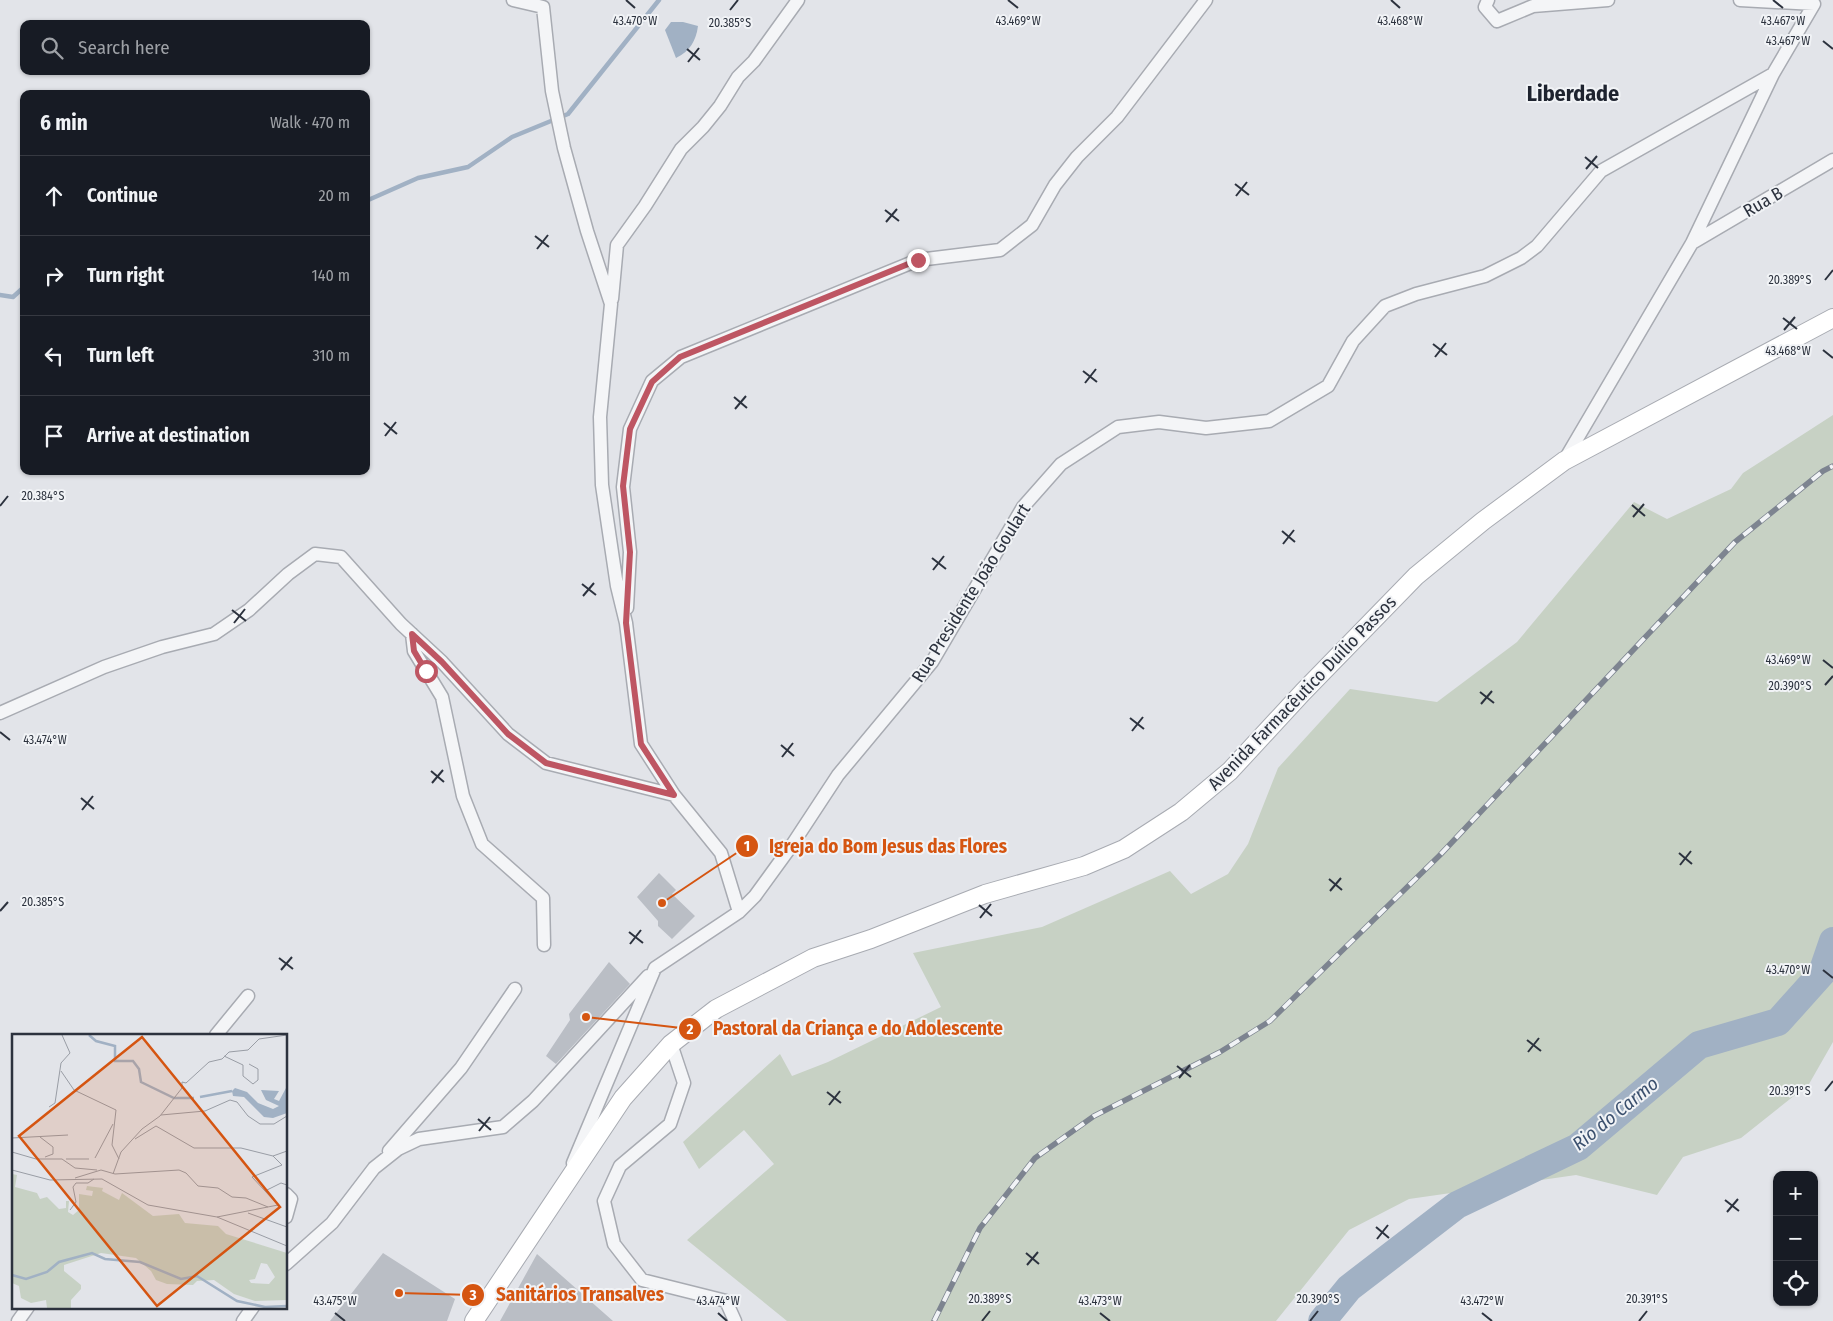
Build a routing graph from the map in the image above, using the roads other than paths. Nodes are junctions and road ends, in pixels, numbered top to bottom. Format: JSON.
{"nodes":[{"id":1,"x":514,"y":0,"type":"edge"},
{"id":2,"x":798,"y":0,"type":"edge"},
{"id":3,"x":1206,"y":0,"type":"edge"},
{"id":4,"x":1488,"y":0,"type":"edge"},
{"id":5,"x":1608,"y":0,"type":"edge"},
{"id":6,"x":1740,"y":0,"type":"edge"},
{"id":7,"x":1817,"y":2,"type":"edge"},
{"id":8,"x":1772,"y":74,"type":"junction"},
{"id":9,"x":1833,"y":160,"type":"edge"},
{"id":10,"x":1692,"y":243,"type":"junction"},
{"id":11,"x":611,"y":304,"type":"junction"},
{"id":12,"x":1833,"y":318,"type":"edge"},
{"id":13,"x":1564,"y":461,"type":"junction"},
{"id":14,"x":626,"y":623,"type":"junction"},
{"id":15,"x":412,"y":634,"type":"junction"},
{"id":16,"x":0,"y":714,"type":"edge"},
{"id":17,"x":674,"y":795,"type":"junction"},
{"id":18,"x":739,"y":912,"type":"junction"},
{"id":19,"x":544,"y":946,"type":"dead end"},
{"id":20,"x":654,"y":968,"type":"junction"},
{"id":21,"x":514,"y":989,"type":"dead end"},
{"id":22,"x":248,"y":996,"type":"dead end"},
{"id":23,"x":217,"y":1034,"type":"edge"},
{"id":24,"x":671,"y":1044,"type":"junction"},
{"id":25,"x":374,"y":1168,"type":"junction"},
{"id":26,"x":564,"y":1183,"type":"junction"},
{"id":27,"x":288,"y":1196,"type":"edge"},
{"id":28,"x":288,"y":1210,"type":"edge"},
{"id":29,"x":288,"y":1262,"type":"edge"},
{"id":30,"x":27,"y":1308,"type":"edge"},
{"id":31,"x":252,"y":1308,"type":"edge"},
{"id":32,"x":18,"y":1321,"type":"edge"},
{"id":33,"x":243,"y":1321,"type":"edge"},
{"id":34,"x":474,"y":1321,"type":"edge"},
{"id":35,"x":736,"y":1321,"type":"edge"}],
"edges":[{"from":1,"to":11,"type":"street"},
{"from":2,"to":11,"type":"street"},
{"from":3,"to":14,"type":"street"},
{"from":4,"to":5,"type":"street"},
{"from":6,"to":7,"type":"street"},
{"from":7,"to":8,"type":"street"},
{"from":8,"to":10,"type":"street"},
{"from":8,"to":18,"type":"street","name":"Rua Presidente João Goulart"},
{"from":9,"to":10,"type":"street","name":"Rua B"},
{"from":10,"to":13,"type":"street"},
{"from":11,"to":14,"type":"street"},
{"from":12,"to":13,"type":"main road","name":"Avenida Farmacêutico Duílio Passos"},
{"from":13,"to":24,"type":"main road","name":"Avenida Farmacêutico Duílio Passos"},
{"from":14,"to":17,"type":"street"},
{"from":15,"to":16,"type":"street"},
{"from":15,"to":17,"type":"street"},
{"from":15,"to":19,"type":"street"},
{"from":17,"to":18,"type":"street"},
{"from":18,"to":20,"type":"street","name":"Rua Presidente João Goulart"},
{"from":20,"to":25,"type":"street","name":"Rua Presidente João Goulart"},
{"from":20,"to":26,"type":"street"},
{"from":21,"to":25,"type":"street"},
{"from":22,"to":23,"type":"street"},
{"from":24,"to":26,"type":"main road","name":"Avenida Farmacêutico Duílio Passos"},
{"from":24,"to":35,"type":"street"},
{"from":25,"to":29,"type":"street","name":"Rua Presidente João Goulart"},
{"from":26,"to":34,"type":"main road","name":"Avenida Farmacêutico Duílio Passos"},
{"from":27,"to":28,"type":"street"},
{"from":30,"to":32,"type":"street"},
{"from":31,"to":33,"type":"street"}]}
